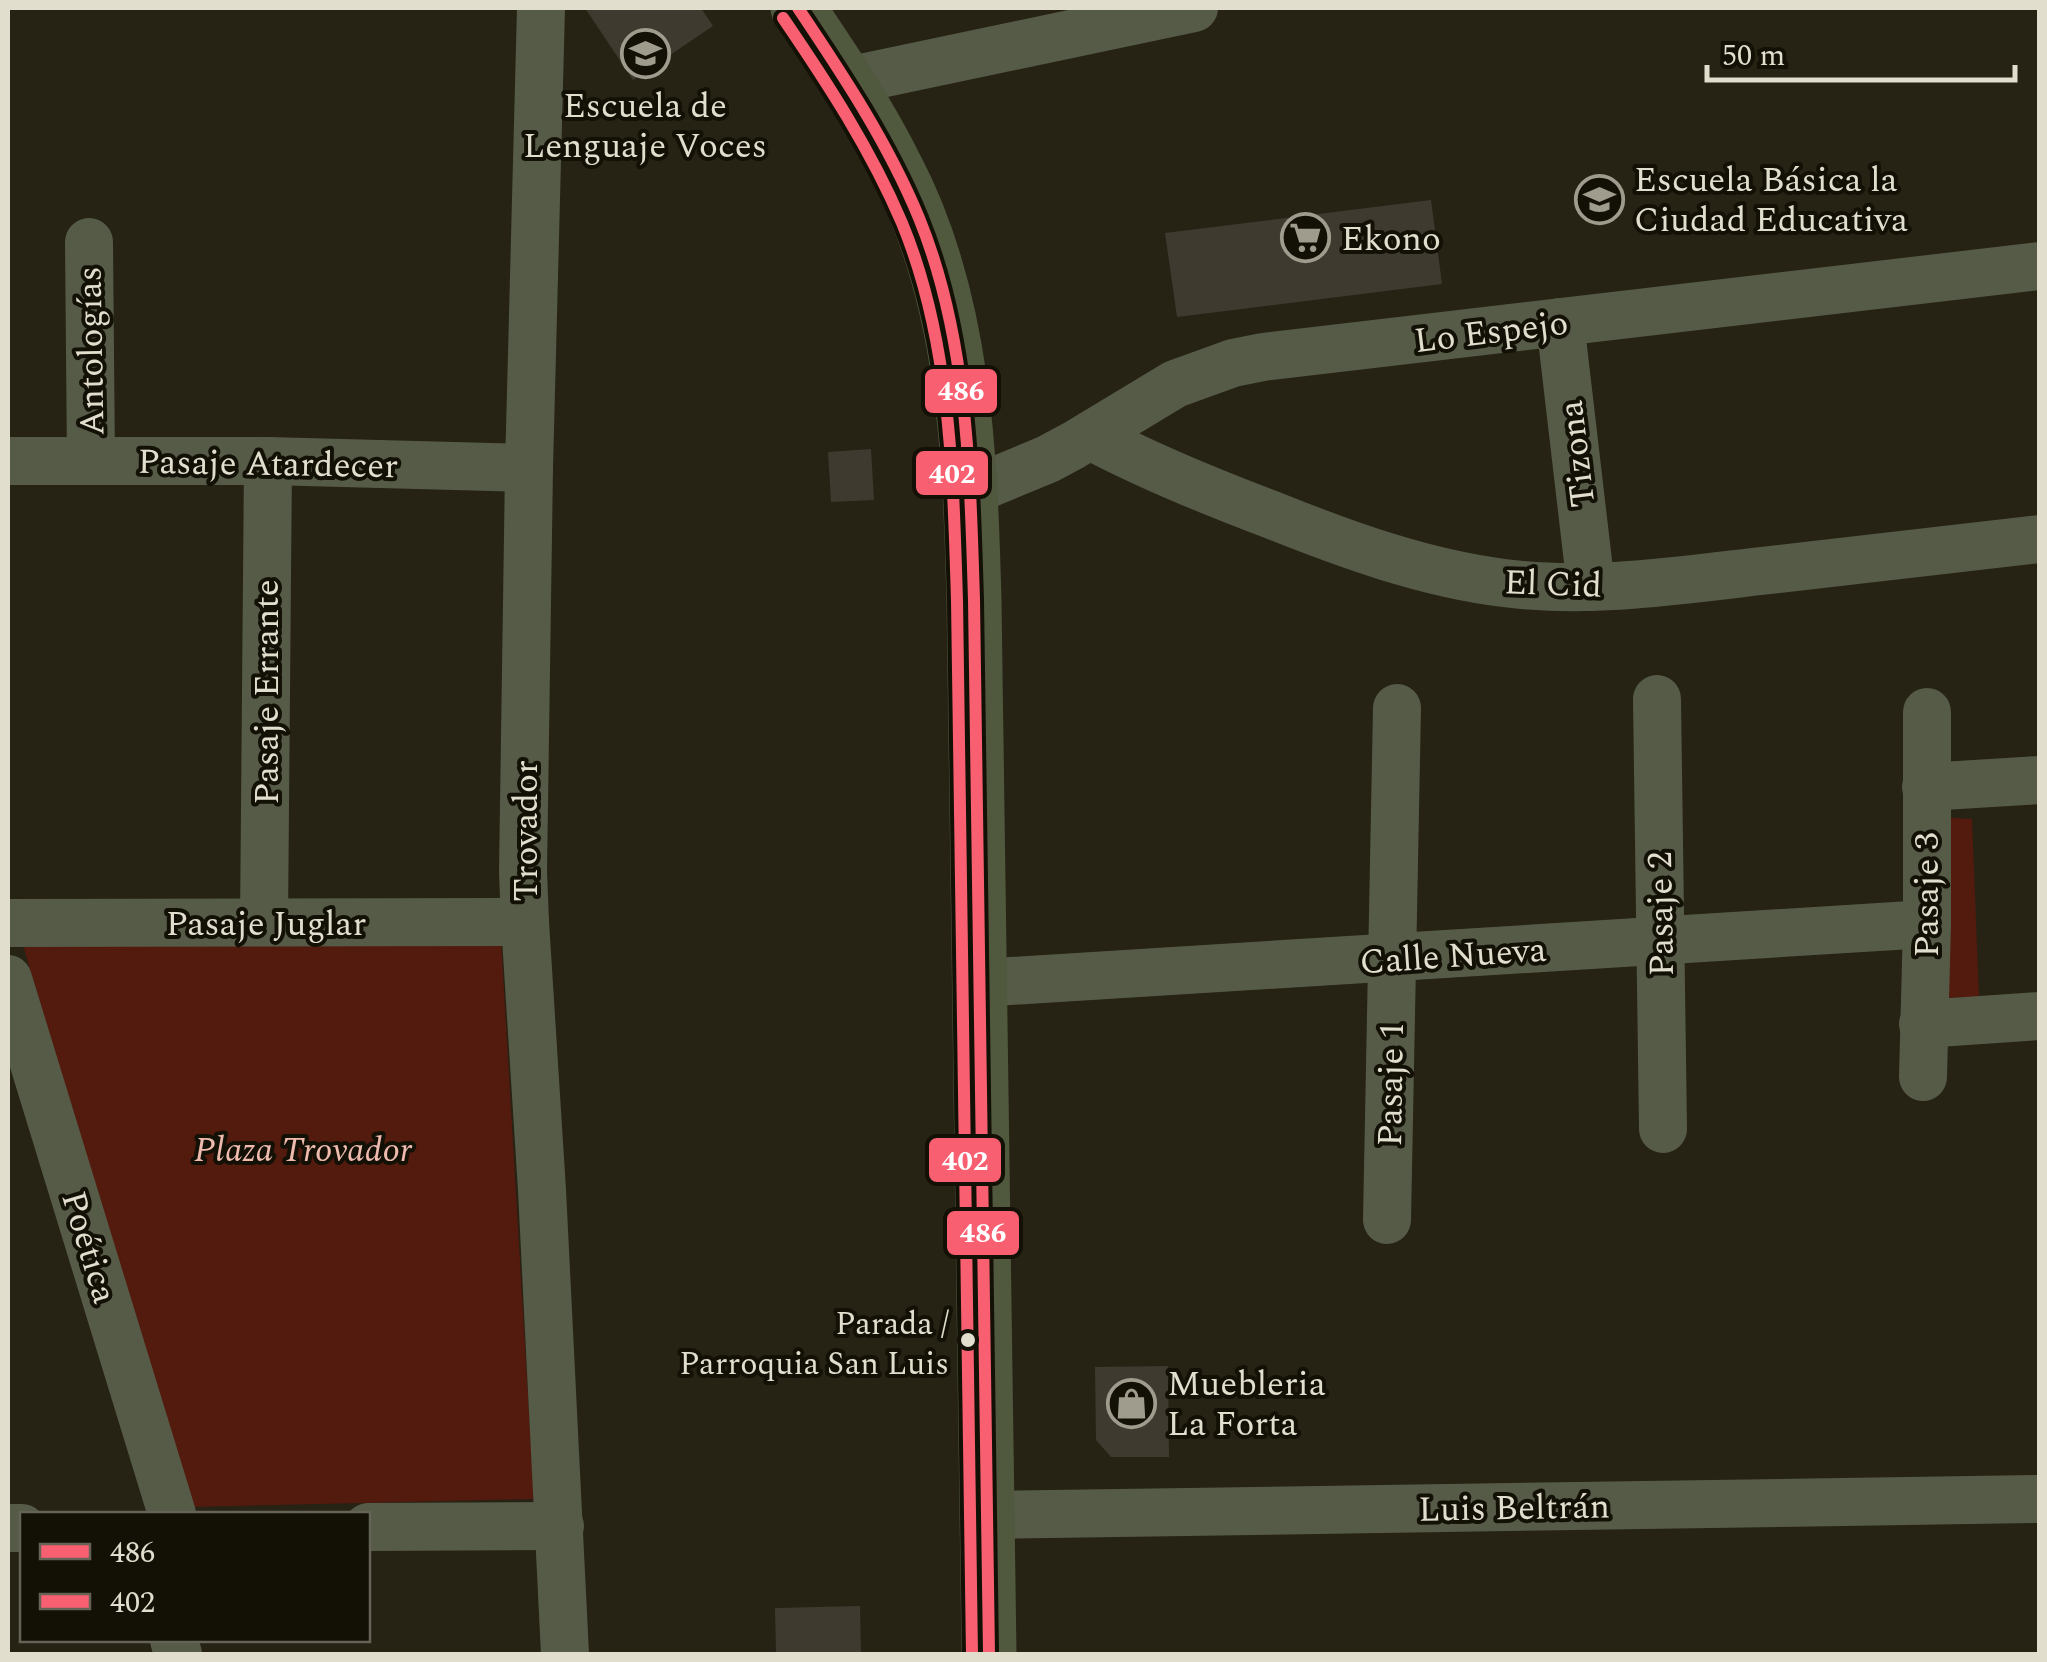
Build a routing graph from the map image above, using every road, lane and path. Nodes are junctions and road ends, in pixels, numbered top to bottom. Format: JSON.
{"nodes":[{"id":1,"x":540,"y":8,"type":"edge"},
{"id":2,"x":798,"y":8,"type":"edge"},
{"id":3,"x":1194,"y":8,"type":"edge"},
{"id":4,"x":847,"y":81,"type":"junction"},
{"id":5,"x":89,"y":242,"type":"dead end"},
{"id":6,"x":2040,"y":266,"type":"edge"},
{"id":7,"x":1560,"y":322,"type":"junction"},
{"id":8,"x":1092,"y":436,"type":"junction"},
{"id":9,"x":91,"y":461,"type":"junction"},
{"id":10,"x":268,"y":461,"type":"junction"},
{"id":11,"x":8,"y":462,"type":"edge"},
{"id":12,"x":530,"y":468,"type":"junction"},
{"id":13,"x":971,"y":491,"type":"junction"},
{"id":14,"x":2040,"y":538,"type":"edge"},
{"id":15,"x":1591,"y":586,"type":"junction"},
{"id":16,"x":1657,"y":699,"type":"dead end"},
{"id":17,"x":1397,"y":708,"type":"dead end"},
{"id":18,"x":1927,"y":712,"type":"dead end"},
{"id":19,"x":2040,"y":780,"type":"edge"},
{"id":20,"x":1926,"y":787,"type":"junction"},
{"id":21,"x":264,"y":922,"type":"junction"},
{"id":22,"x":524,"y":922,"type":"junction"},
{"id":23,"x":8,"y":923,"type":"edge"},
{"id":24,"x":1927,"y":924,"type":"junction"},
{"id":25,"x":1660,"y":942,"type":"junction"},
{"id":26,"x":1392,"y":959,"type":"junction"},
{"id":27,"x":8,"y":979,"type":"edge"},
{"id":28,"x":978,"y":983,"type":"junction"},
{"id":29,"x":2040,"y":1016,"type":"edge"},
{"id":30,"x":1923,"y":1024,"type":"junction"},
{"id":31,"x":1923,"y":1077,"type":"dead end"},
{"id":32,"x":1662,"y":1129,"type":"dead end"},
{"id":33,"x":1388,"y":1220,"type":"dead end"},
{"id":34,"x":2040,"y":1500,"type":"edge"},
{"id":35,"x":171,"y":1512,"type":"edge"},
{"id":36,"x":988,"y":1515,"type":"junction"},
{"id":37,"x":560,"y":1526,"type":"junction"},
{"id":38,"x":370,"y":1527,"type":"edge"},
{"id":39,"x":565,"y":1654,"type":"edge"},
{"id":40,"x":989,"y":1654,"type":"edge"}],
"edges":[{"from":1,"to":12,"type":"street","name":"Trovador"},
{"from":2,"to":4,"type":"main road"},
{"from":3,"to":4,"type":"street"},
{"from":4,"to":13,"type":"main road"},
{"from":5,"to":9,"type":"street","name":"Antologías"},
{"from":6,"to":7,"type":"street","name":"Lo Espejo"},
{"from":7,"to":8,"type":"street","name":"Lo Espejo"},
{"from":7,"to":15,"type":"street","name":"Tizona"},
{"from":8,"to":13,"type":"street","name":"Lo Espejo"},
{"from":8,"to":15,"type":"street","name":"El Cid"},
{"from":9,"to":10,"type":"street","name":"Pasaje Atardecer"},
{"from":9,"to":11,"type":"street","name":"Pasaje Atardecer"},
{"from":10,"to":12,"type":"street","name":"Pasaje Atardecer"},
{"from":10,"to":21,"type":"street","name":"Pasaje Errante"},
{"from":12,"to":22,"type":"street","name":"Trovador"},
{"from":13,"to":28,"type":"main road"},
{"from":14,"to":15,"type":"street","name":"El Cid"},
{"from":16,"to":25,"type":"street","name":"Pasaje 2"},
{"from":17,"to":26,"type":"street","name":"Pasaje 1"},
{"from":18,"to":20,"type":"street","name":"Pasaje 3"},
{"from":19,"to":20,"type":"street"},
{"from":20,"to":24,"type":"street","name":"Pasaje 3"},
{"from":21,"to":22,"type":"street","name":"Pasaje Juglar"},
{"from":21,"to":23,"type":"street","name":"Pasaje Juglar"},
{"from":22,"to":37,"type":"street","name":"Trovador"},
{"from":24,"to":25,"type":"street","name":"Calle Nueva"},
{"from":24,"to":30,"type":"street","name":"Pasaje 3"},
{"from":25,"to":26,"type":"street","name":"Calle Nueva"},
{"from":25,"to":32,"type":"street","name":"Pasaje 2"},
{"from":26,"to":28,"type":"street","name":"Calle Nueva"},
{"from":26,"to":33,"type":"street","name":"Pasaje 1"},
{"from":27,"to":35,"type":"street","name":"Poética"},
{"from":28,"to":36,"type":"main road"},
{"from":29,"to":30,"type":"street"},
{"from":30,"to":31,"type":"street","name":"Pasaje 3"},
{"from":34,"to":36,"type":"street","name":"Luis Beltrán"},
{"from":36,"to":40,"type":"main road"},
{"from":37,"to":38,"type":"street"},
{"from":37,"to":39,"type":"street","name":"Trovador"}]}
